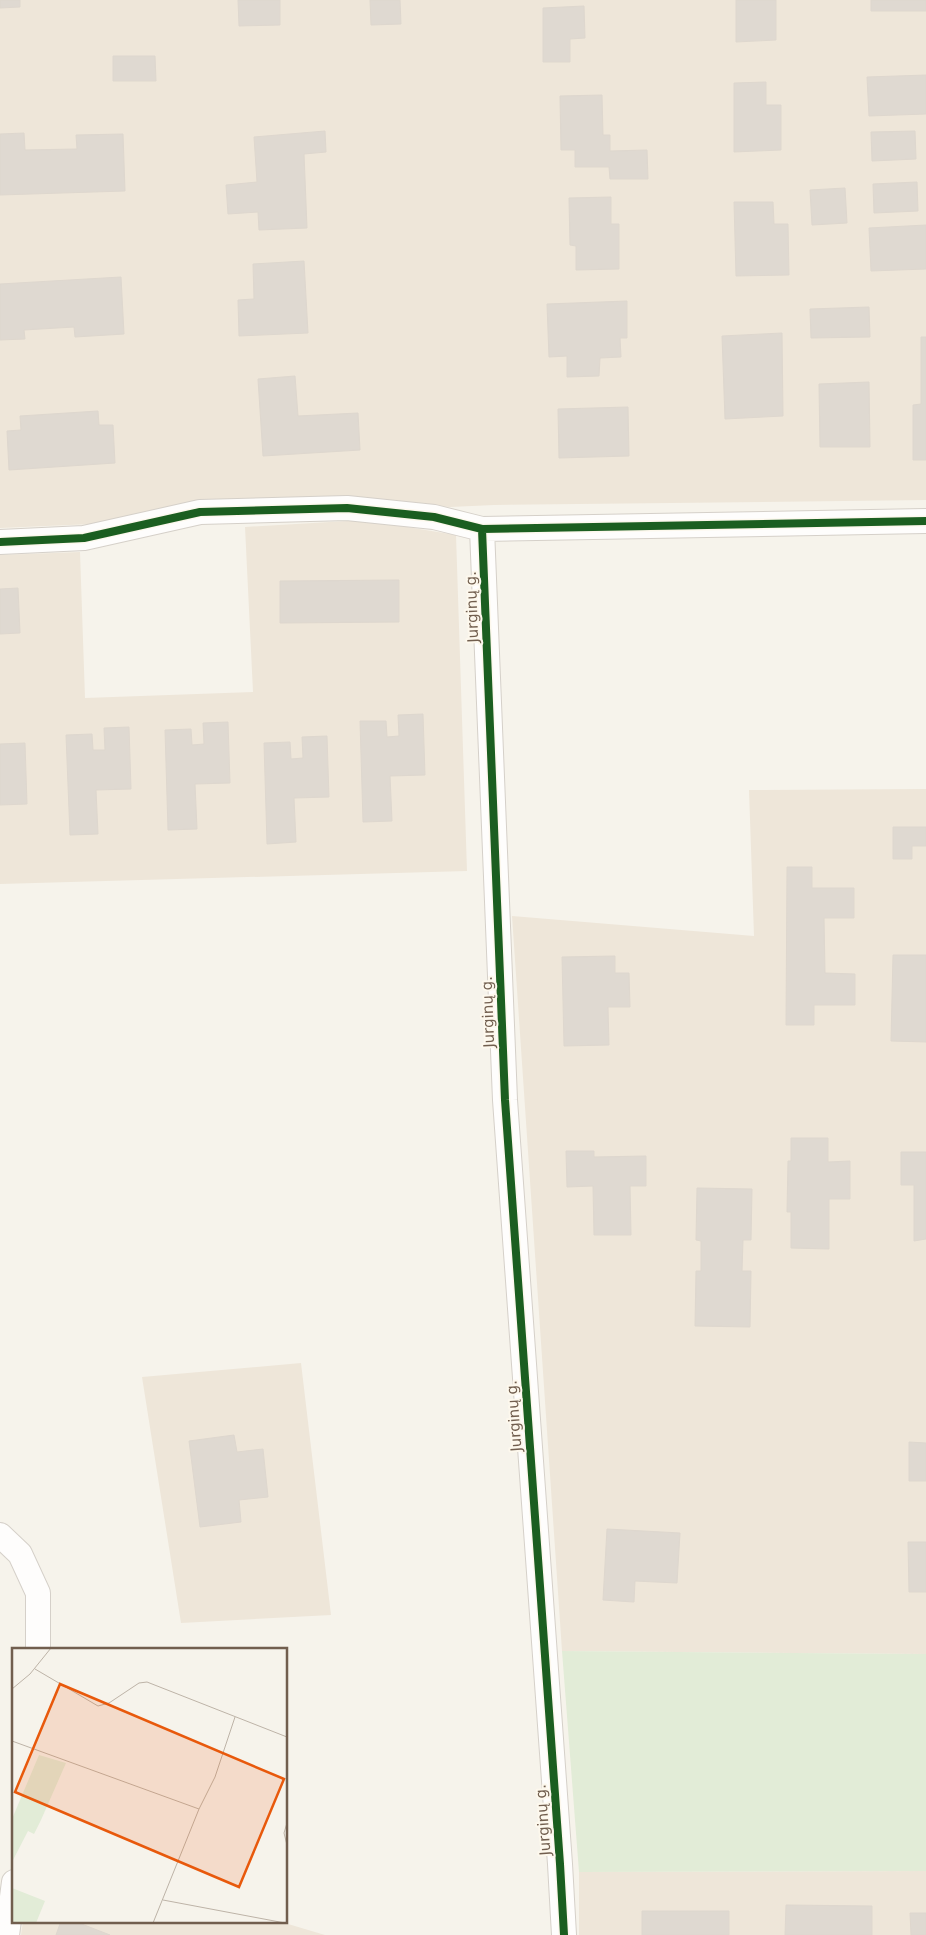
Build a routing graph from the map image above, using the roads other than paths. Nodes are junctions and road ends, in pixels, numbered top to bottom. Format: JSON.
{"nodes":[{"id":1,"x":926,"y":521,"type":"edge"},
{"id":2,"x":482,"y":529,"type":"junction"},
{"id":3,"x":0,"y":542,"type":"edge"},
{"id":4,"x":0,"y":1535,"type":"edge"},
{"id":5,"x":38,"y":1648,"type":"edge"},
{"id":6,"x":12,"y":1897,"type":"edge"},
{"id":7,"x":7,"y":1935,"type":"edge"},
{"id":8,"x":564,"y":1935,"type":"edge"}],
"edges":[{"from":1,"to":2,"type":"street"},
{"from":2,"to":3,"type":"street"},
{"from":2,"to":8,"type":"street","name":"Jurginų g."},
{"from":4,"to":5,"type":"street"},
{"from":6,"to":7,"type":"street"}]}
